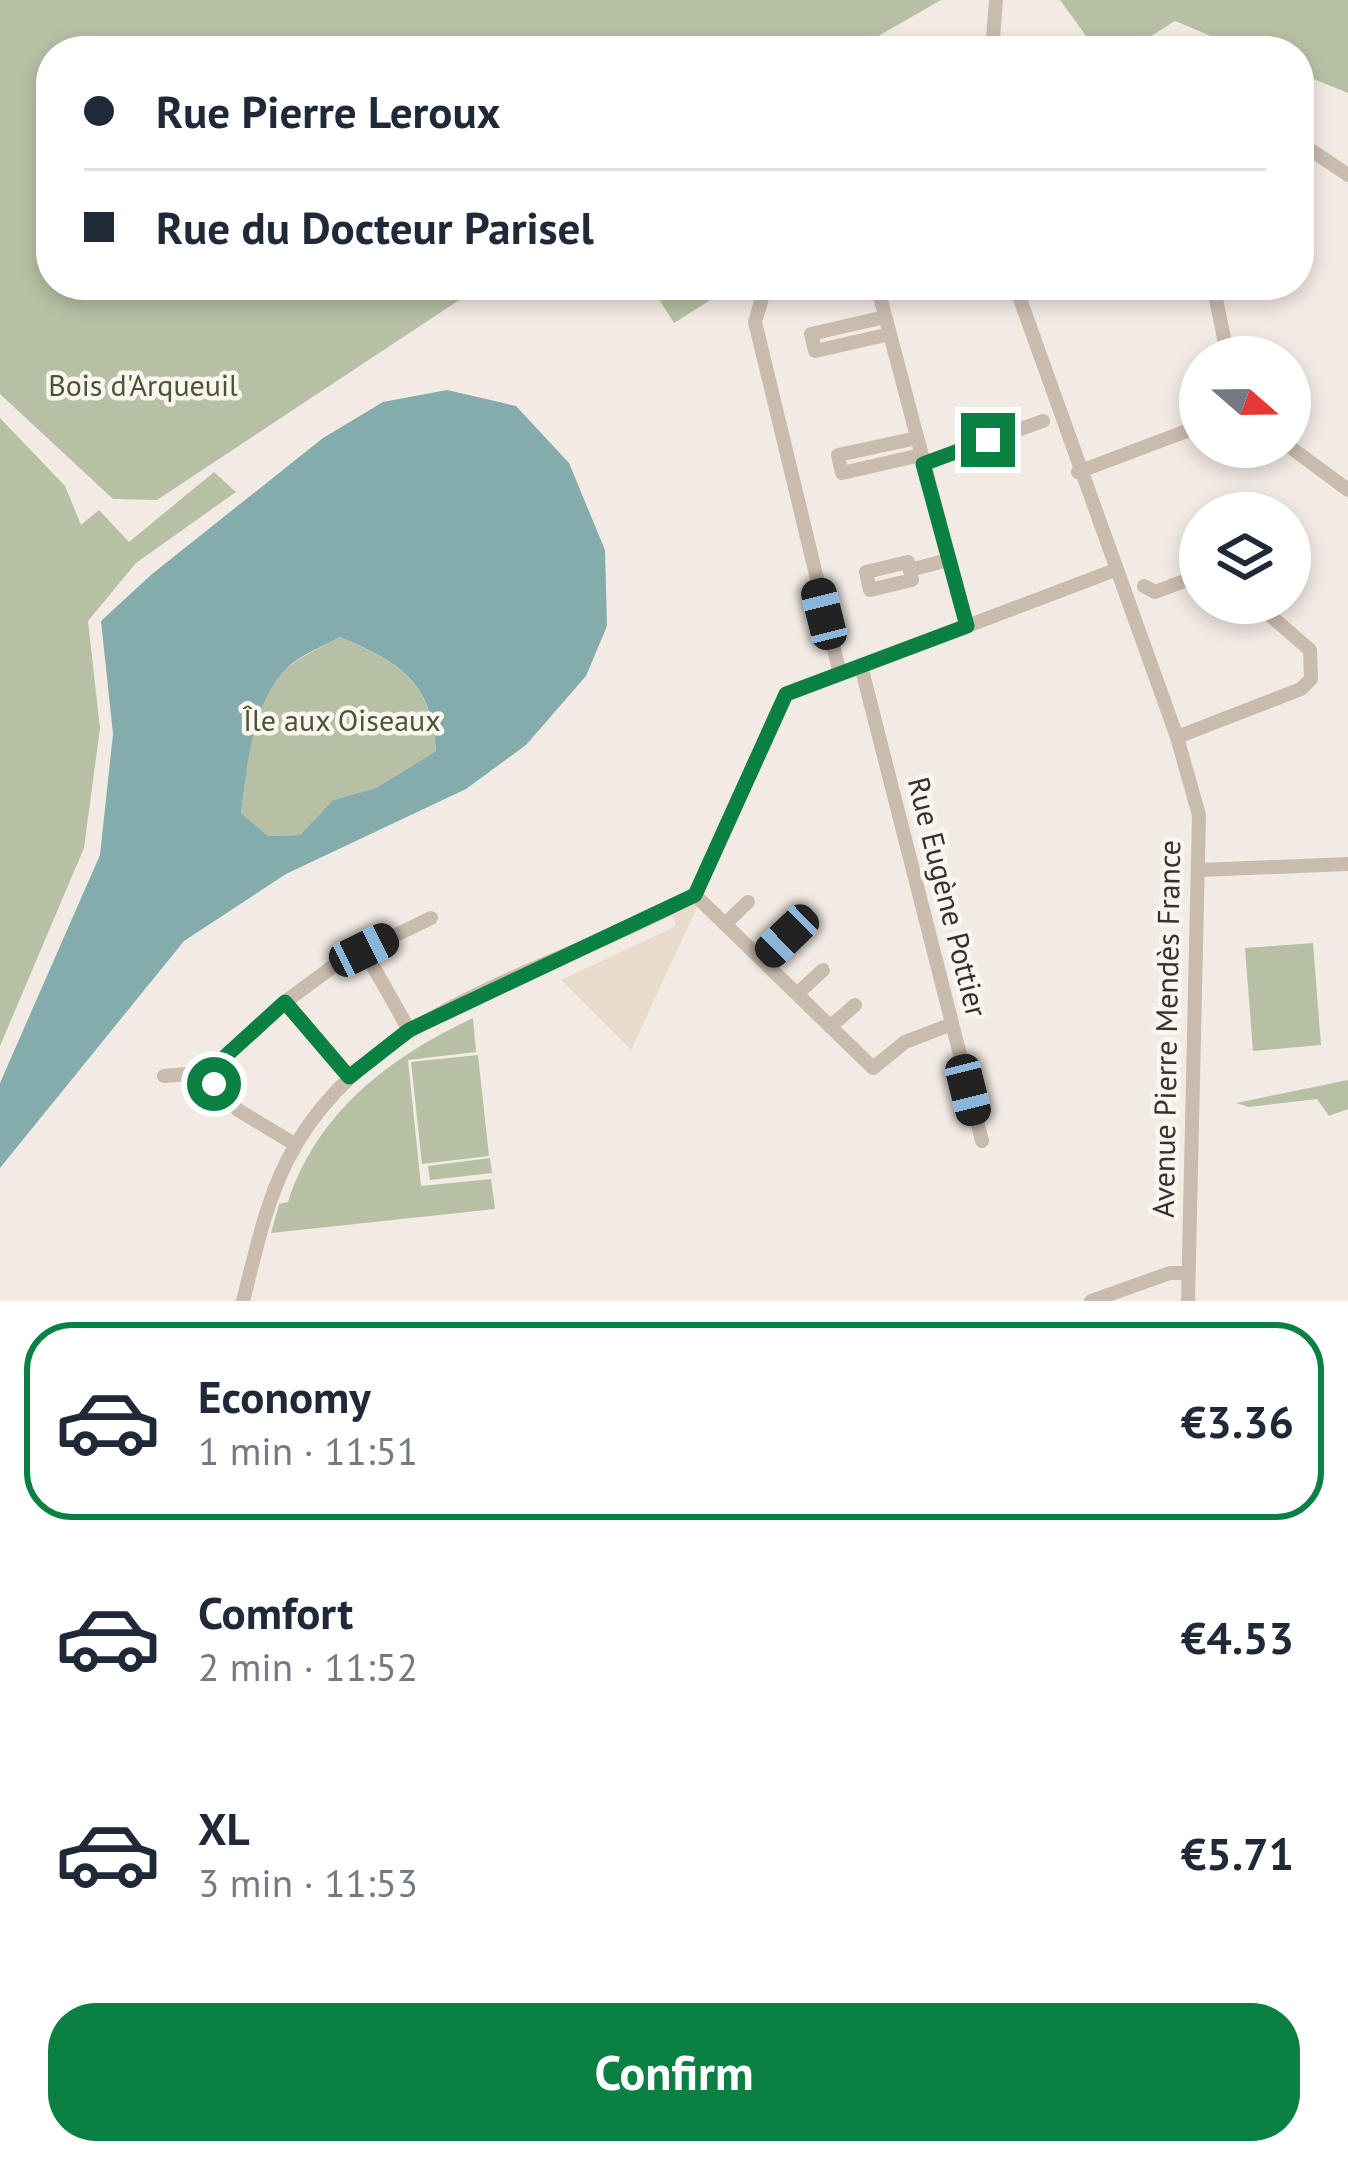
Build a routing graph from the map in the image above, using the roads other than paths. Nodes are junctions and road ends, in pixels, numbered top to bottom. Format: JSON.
{"nodes":[{"id":1,"x":997,"y":0,"type":"edge"},
{"id":2,"x":993,"y":36,"type":"edge"},
{"id":3,"x":1314,"y":152,"type":"edge"},
{"id":4,"x":1348,"y":175,"type":"edge"},
{"id":5,"x":762,"y":300,"type":"edge"},
{"id":6,"x":881,"y":300,"type":"edge"},
{"id":7,"x":1020,"y":300,"type":"edge"},
{"id":8,"x":1216,"y":300,"type":"edge"},
{"id":9,"x":885,"y":316,"type":"junction"},
{"id":10,"x":890,"y":334,"type":"junction"},
{"id":11,"x":1224,"y":336,"type":"edge"},
{"id":12,"x":1043,"y":421,"type":"dead end"},
{"id":13,"x":1179,"y":434,"type":"edge"},
{"id":14,"x":917,"y":438,"type":"junction"},
{"id":15,"x":922,"y":459,"type":"junction"},
{"id":16,"x":1311,"y":463,"type":"edge"},
{"id":17,"x":1078,"y":472,"type":"junction"},
{"id":18,"x":1348,"y":490,"type":"edge"},
{"id":19,"x":948,"y":560,"type":"junction"},
{"id":20,"x":910,"y":570,"type":"dead end"},
{"id":21,"x":1114,"y":571,"type":"junction"},
{"id":22,"x":1179,"y":583,"type":"edge"},
{"id":23,"x":1144,"y":586,"type":"dead end"},
{"id":24,"x":1280,"y":624,"type":"edge"},
{"id":25,"x":967,"y":626,"type":"junction"},
{"id":26,"x":861,"y":666,"type":"junction"},
{"id":27,"x":840,"y":674,"type":"junction"},
{"id":28,"x":1178,"y":737,"type":"junction"},
{"id":29,"x":1348,"y":864,"type":"edge"},
{"id":30,"x":1200,"y":870,"type":"junction"},
{"id":31,"x":695,"y":895,"type":"junction"},
{"id":32,"x":748,"y":902,"type":"dead end"},
{"id":33,"x":431,"y":918,"type":"dead end"},
{"id":34,"x":725,"y":924,"type":"junction"},
{"id":35,"x":787,"y":936,"type":"dead end"},
{"id":36,"x":364,"y":950,"type":"junction"},
{"id":37,"x":762,"y":960,"type":"junction"},
{"id":38,"x":823,"y":970,"type":"dead end"},
{"id":39,"x":797,"y":994,"type":"junction"},
{"id":40,"x":285,"y":1002,"type":"junction"},
{"id":41,"x":855,"y":1005,"type":"dead end"},
{"id":42,"x":952,"y":1024,"type":"junction"},
{"id":43,"x":830,"y":1027,"type":"junction"},
{"id":44,"x":409,"y":1030,"type":"junction"},
{"id":45,"x":212,"y":1072,"type":"junction"},
{"id":46,"x":164,"y":1076,"type":"dead end"},
{"id":47,"x":349,"y":1077,"type":"junction"},
{"id":48,"x":982,"y":1142,"type":"dead end"},
{"id":49,"x":296,"y":1145,"type":"junction"},
{"id":50,"x":1188,"y":1273,"type":"junction"},
{"id":51,"x":242,"y":1301,"type":"edge"},
{"id":52,"x":1091,"y":1301,"type":"edge"},
{"id":53,"x":1188,"y":1301,"type":"edge"}],
"edges":[{"from":1,"to":2,"type":"street"},
{"from":3,"to":4,"type":"street"},
{"from":5,"to":27,"type":"street"},
{"from":6,"to":9,"type":"street"},
{"from":7,"to":17,"type":"street","name":"Avenue Pierre Mendès France"},
{"from":8,"to":11,"type":"street"},
{"from":9,"to":10,"type":"street"},
{"from":9,"to":10,"type":"street"},
{"from":10,"to":14,"type":"street"},
{"from":12,"to":15,"type":"street"},
{"from":13,"to":17,"type":"street"},
{"from":14,"to":15,"type":"street"},
{"from":14,"to":15,"type":"street"},
{"from":15,"to":19,"type":"street"},
{"from":16,"to":18,"type":"street"},
{"from":17,"to":21,"type":"street","name":"Avenue Pierre Mendès France"},
{"from":19,"to":20,"type":"street"},
{"from":19,"to":25,"type":"street"},
{"from":21,"to":25,"type":"street"},
{"from":21,"to":28,"type":"street","name":"Avenue Pierre Mendès France"},
{"from":22,"to":23,"type":"street"},
{"from":24,"to":28,"type":"street"},
{"from":25,"to":26,"type":"street"},
{"from":26,"to":27,"type":"street"},
{"from":26,"to":42,"type":"street","name":"Rue Eugène Pottier"},
{"from":27,"to":31,"type":"street"},
{"from":28,"to":30,"type":"street","name":"Avenue Pierre Mendès France"},
{"from":29,"to":30,"type":"street"},
{"from":30,"to":50,"type":"street","name":"Avenue Pierre Mendès France"},
{"from":31,"to":34,"type":"street"},
{"from":31,"to":44,"type":"street"},
{"from":32,"to":34,"type":"street"},
{"from":33,"to":36,"type":"street"},
{"from":34,"to":37,"type":"street"},
{"from":35,"to":37,"type":"street"},
{"from":36,"to":40,"type":"street"},
{"from":36,"to":44,"type":"street"},
{"from":37,"to":39,"type":"street"},
{"from":38,"to":39,"type":"street"},
{"from":39,"to":43,"type":"street"},
{"from":40,"to":45,"type":"street"},
{"from":40,"to":47,"type":"street"},
{"from":41,"to":43,"type":"street"},
{"from":42,"to":43,"type":"street"},
{"from":42,"to":48,"type":"street","name":"Rue Eugène Pottier"},
{"from":44,"to":47,"type":"street"},
{"from":45,"to":46,"type":"street"},
{"from":45,"to":49,"type":"street"},
{"from":47,"to":49,"type":"street"},
{"from":49,"to":51,"type":"street"},
{"from":50,"to":52,"type":"street"},
{"from":50,"to":53,"type":"street","name":"Avenue Pierre Mendès France"}]}
